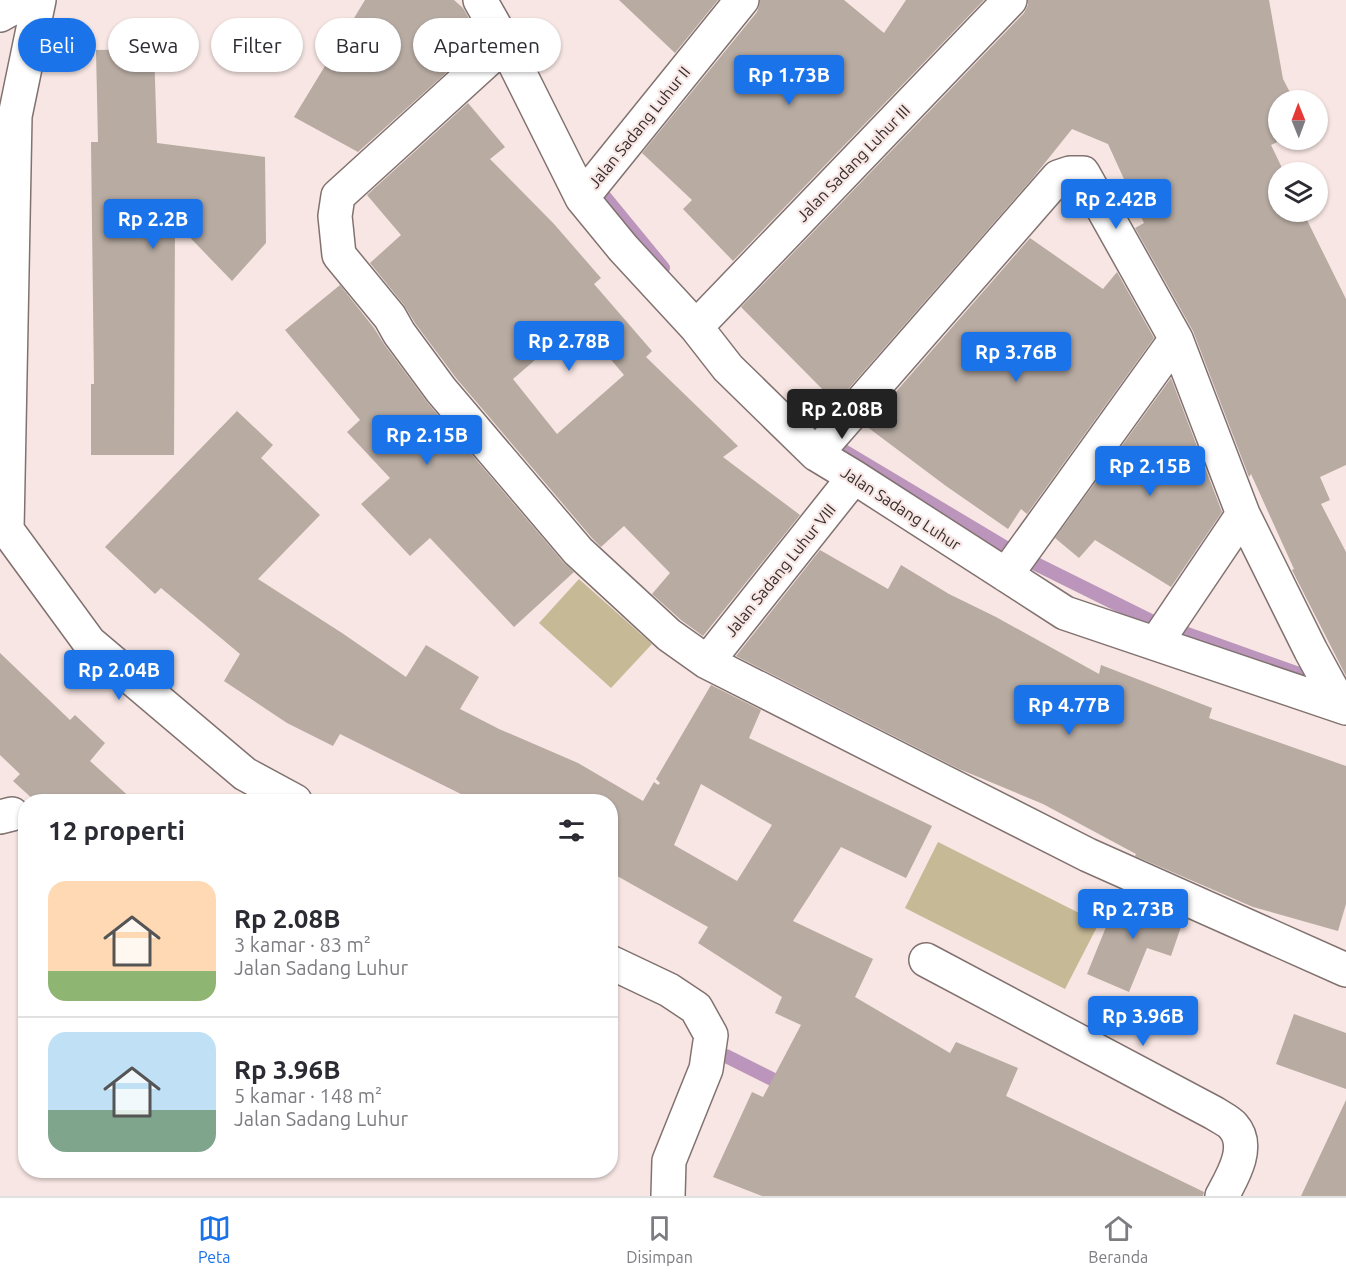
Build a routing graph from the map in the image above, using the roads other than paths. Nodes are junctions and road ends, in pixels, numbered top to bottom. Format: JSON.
{"nodes":[{"id":1,"x":27,"y":0,"type":"edge"},
{"id":2,"x":39,"y":0,"type":"edge"},
{"id":3,"x":480,"y":0,"type":"edge"},
{"id":4,"x":742,"y":0,"type":"edge"},
{"id":5,"x":1010,"y":0,"type":"edge"},
{"id":6,"x":0,"y":15,"type":"edge"},
{"id":7,"x":490,"y":18,"type":"edge"},
{"id":8,"x":474,"y":72,"type":"edge"},
{"id":9,"x":519,"y":72,"type":"edge"},
{"id":10,"x":8,"y":111,"type":"edge"},
{"id":11,"x":582,"y":198,"type":"junction"},
{"id":12,"x":696,"y":327,"type":"junction"},
{"id":13,"x":1176,"y":339,"type":"junction"},
{"id":14,"x":816,"y":454,"type":"junction"},
{"id":15,"x":854,"y":477,"type":"junction"},
{"id":16,"x":1243,"y":514,"type":"junction"},
{"id":17,"x":4,"y":530,"type":"edge"},
{"id":18,"x":1006,"y":576,"type":"junction"},
{"id":19,"x":1156,"y":643,"type":"junction"},
{"id":20,"x":706,"y":662,"type":"junction"},
{"id":21,"x":1343,"y":707,"type":"edge"},
{"id":22,"x":282,"y":794,"type":"edge"},
{"id":23,"x":926,"y":960,"type":"dead end"},
{"id":24,"x":618,"y":966,"type":"edge"},
{"id":25,"x":1346,"y":970,"type":"edge"},
{"id":26,"x":668,"y":1196,"type":"edge"},
{"id":27,"x":1222,"y":1196,"type":"edge"}],
"edges":[{"from":1,"to":6,"type":"street"},
{"from":2,"to":10,"type":"street"},
{"from":3,"to":7,"type":"street","name":"Jalan Sadang Luhur"},
{"from":4,"to":11,"type":"street","name":"Jalan Sadang Luhur II"},
{"from":5,"to":12,"type":"street","name":"Jalan Sadang Luhur III"},
{"from":8,"to":20,"type":"street"},
{"from":9,"to":11,"type":"street","name":"Jalan Sadang Luhur"},
{"from":10,"to":17,"type":"street"},
{"from":11,"to":12,"type":"street","name":"Jalan Sadang Luhur"},
{"from":12,"to":14,"type":"street","name":"Jalan Sadang Luhur"},
{"from":13,"to":14,"type":"street"},
{"from":13,"to":16,"type":"street"},
{"from":13,"to":18,"type":"street"},
{"from":14,"to":15,"type":"street","name":"Jalan Sadang Luhur"},
{"from":15,"to":18,"type":"street","name":"Jalan Sadang Luhur"},
{"from":15,"to":20,"type":"street","name":"Jalan Sadang Luhur VIII"},
{"from":16,"to":19,"type":"street"},
{"from":16,"to":21,"type":"street"},
{"from":17,"to":22,"type":"street"},
{"from":18,"to":19,"type":"street","name":"Jalan Sadang Luhur"},
{"from":19,"to":21,"type":"street","name":"Jalan Sadang Luhur"},
{"from":20,"to":25,"type":"street"},
{"from":23,"to":27,"type":"street"},
{"from":24,"to":26,"type":"street"}]}
